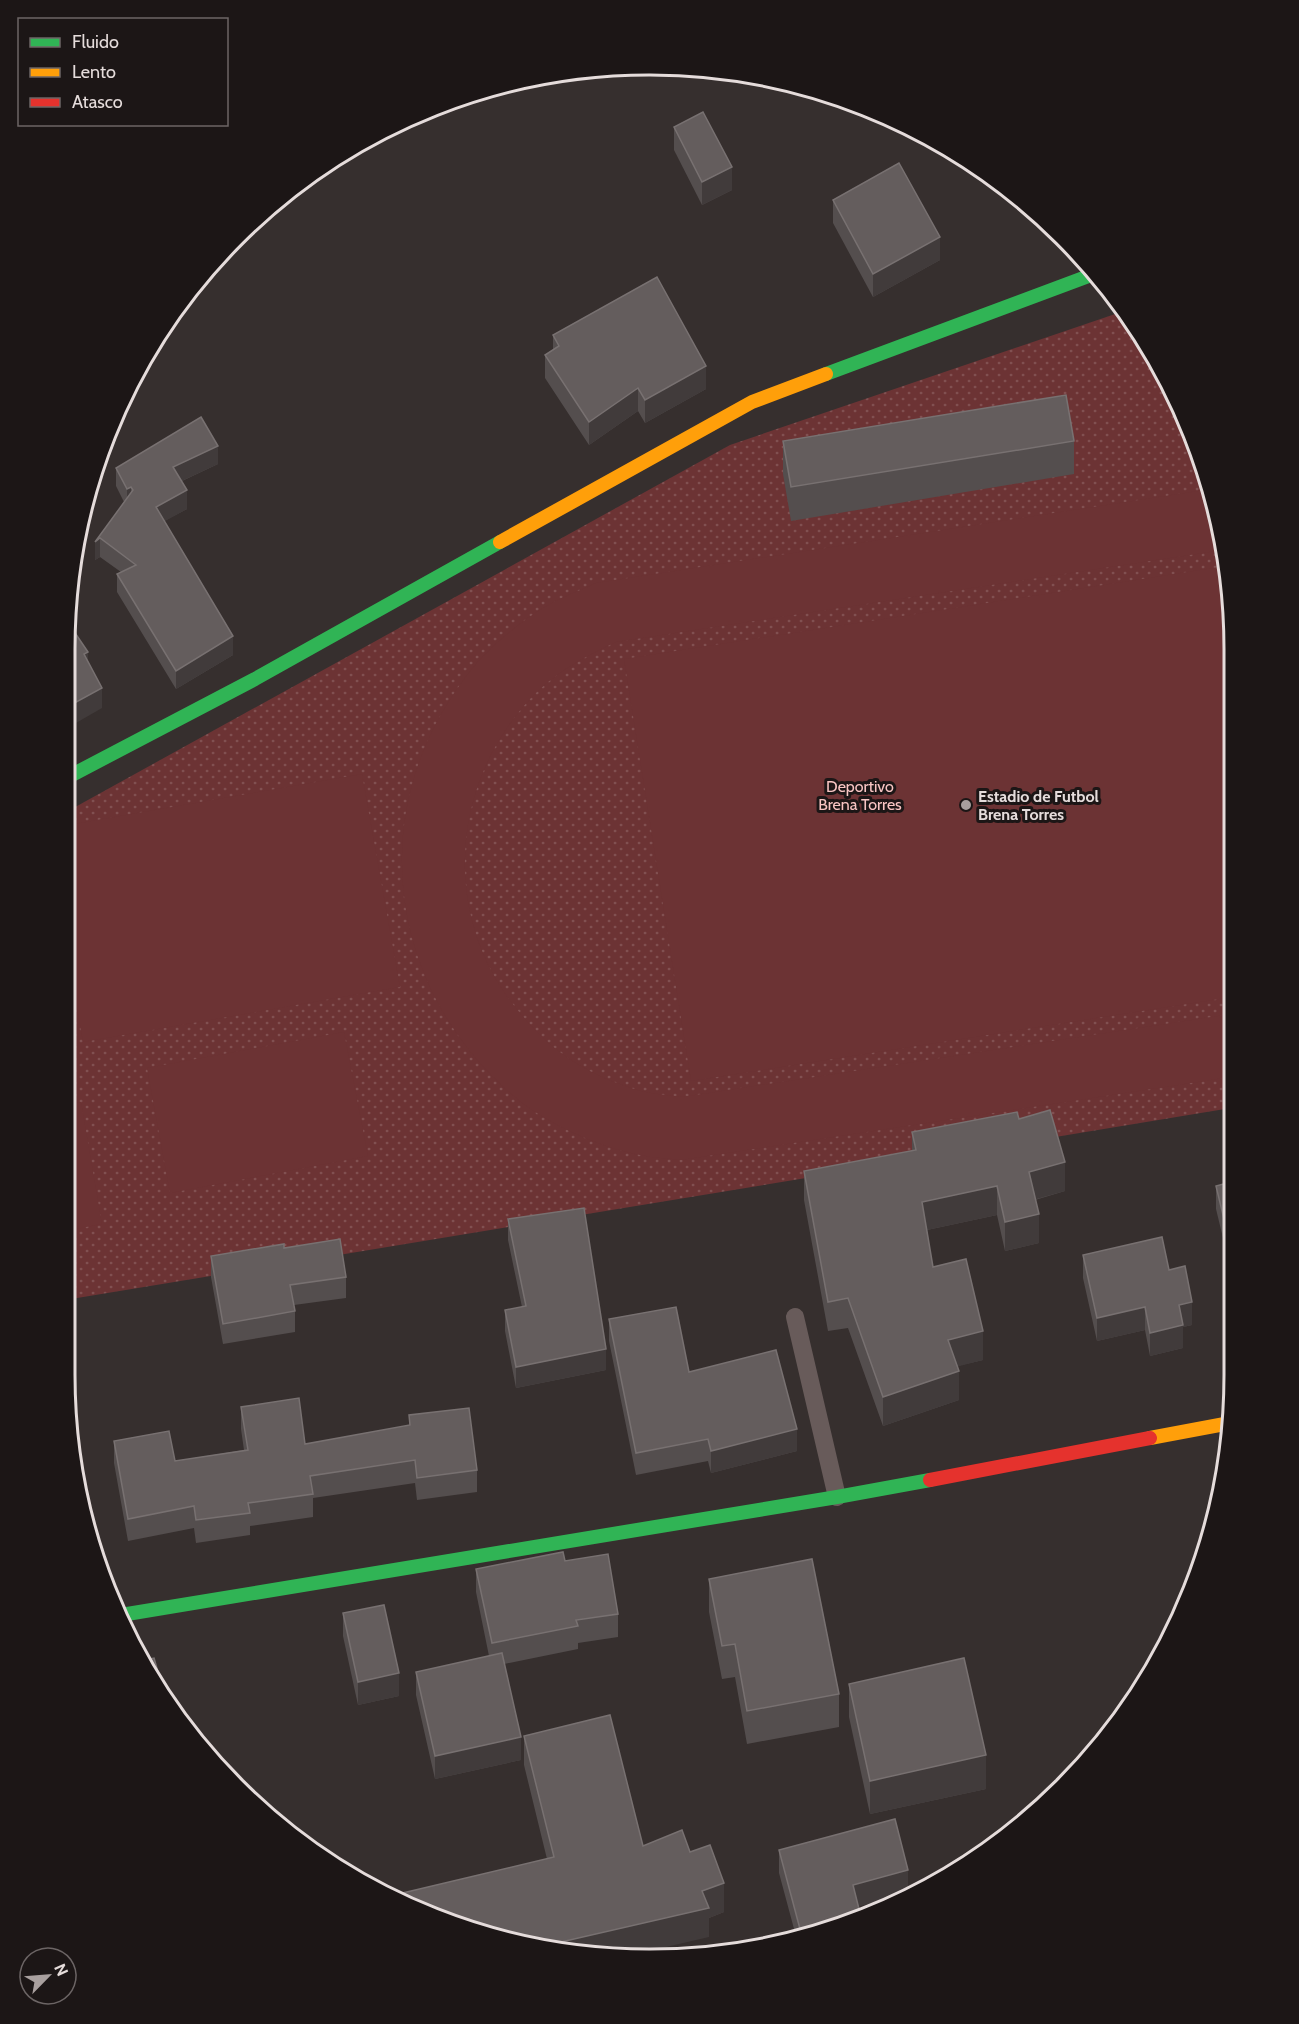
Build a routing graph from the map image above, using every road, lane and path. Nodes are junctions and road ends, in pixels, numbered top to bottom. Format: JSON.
{"nodes":[{"id":1,"x":1086,"y":277,"type":"edge"},
{"id":2,"x":75,"y":773,"type":"edge"},
{"id":3,"x":795,"y":1317,"type":"dead end"},
{"id":4,"x":1222,"y":1425,"type":"edge"},
{"id":5,"x":837,"y":1497,"type":"junction"},
{"id":6,"x":128,"y":1614,"type":"edge"}],
"edges":[{"from":1,"to":2,"type":"street"},
{"from":3,"to":5,"type":"lane"},
{"from":4,"to":5,"type":"street"},
{"from":5,"to":6,"type":"street"}]}
